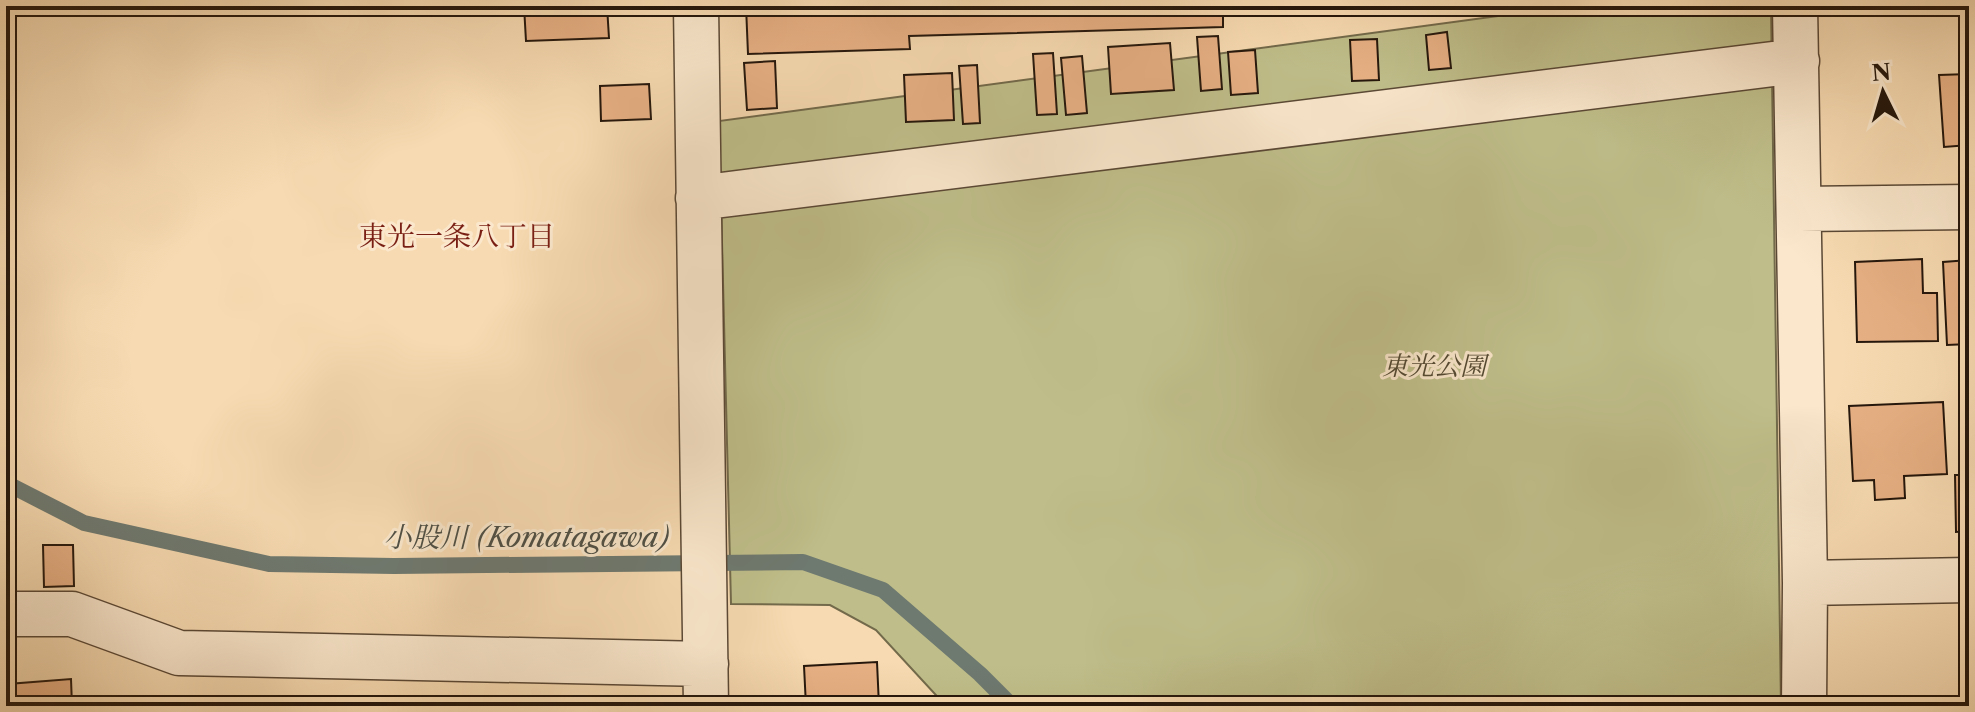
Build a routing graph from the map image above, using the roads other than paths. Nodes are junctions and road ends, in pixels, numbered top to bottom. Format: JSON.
{"nodes":[{"id":1,"x":696,"y":6,"type":"edge"},
{"id":2,"x":1795,"y":6,"type":"edge"},
{"id":3,"x":1797,"y":61,"type":"junction"},
{"id":4,"x":698,"y":198,"type":"junction"},
{"id":5,"x":1969,"y":207,"type":"edge"},
{"id":6,"x":1800,"y":209,"type":"junction"},
{"id":7,"x":1969,"y":580,"type":"edge"},
{"id":8,"x":1805,"y":583,"type":"junction"},
{"id":9,"x":6,"y":614,"type":"edge"},
{"id":10,"x":706,"y":685,"type":"edge"},
{"id":11,"x":1804,"y":706,"type":"edge"}],
"edges":[{"from":1,"to":4,"type":"street"},
{"from":2,"to":3,"type":"street"},
{"from":3,"to":4,"type":"street"},
{"from":3,"to":6,"type":"street"},
{"from":4,"to":10,"type":"street"},
{"from":5,"to":6,"type":"street"},
{"from":6,"to":8,"type":"street"},
{"from":7,"to":8,"type":"street"},
{"from":8,"to":11,"type":"street"},
{"from":9,"to":10,"type":"street"}]}
